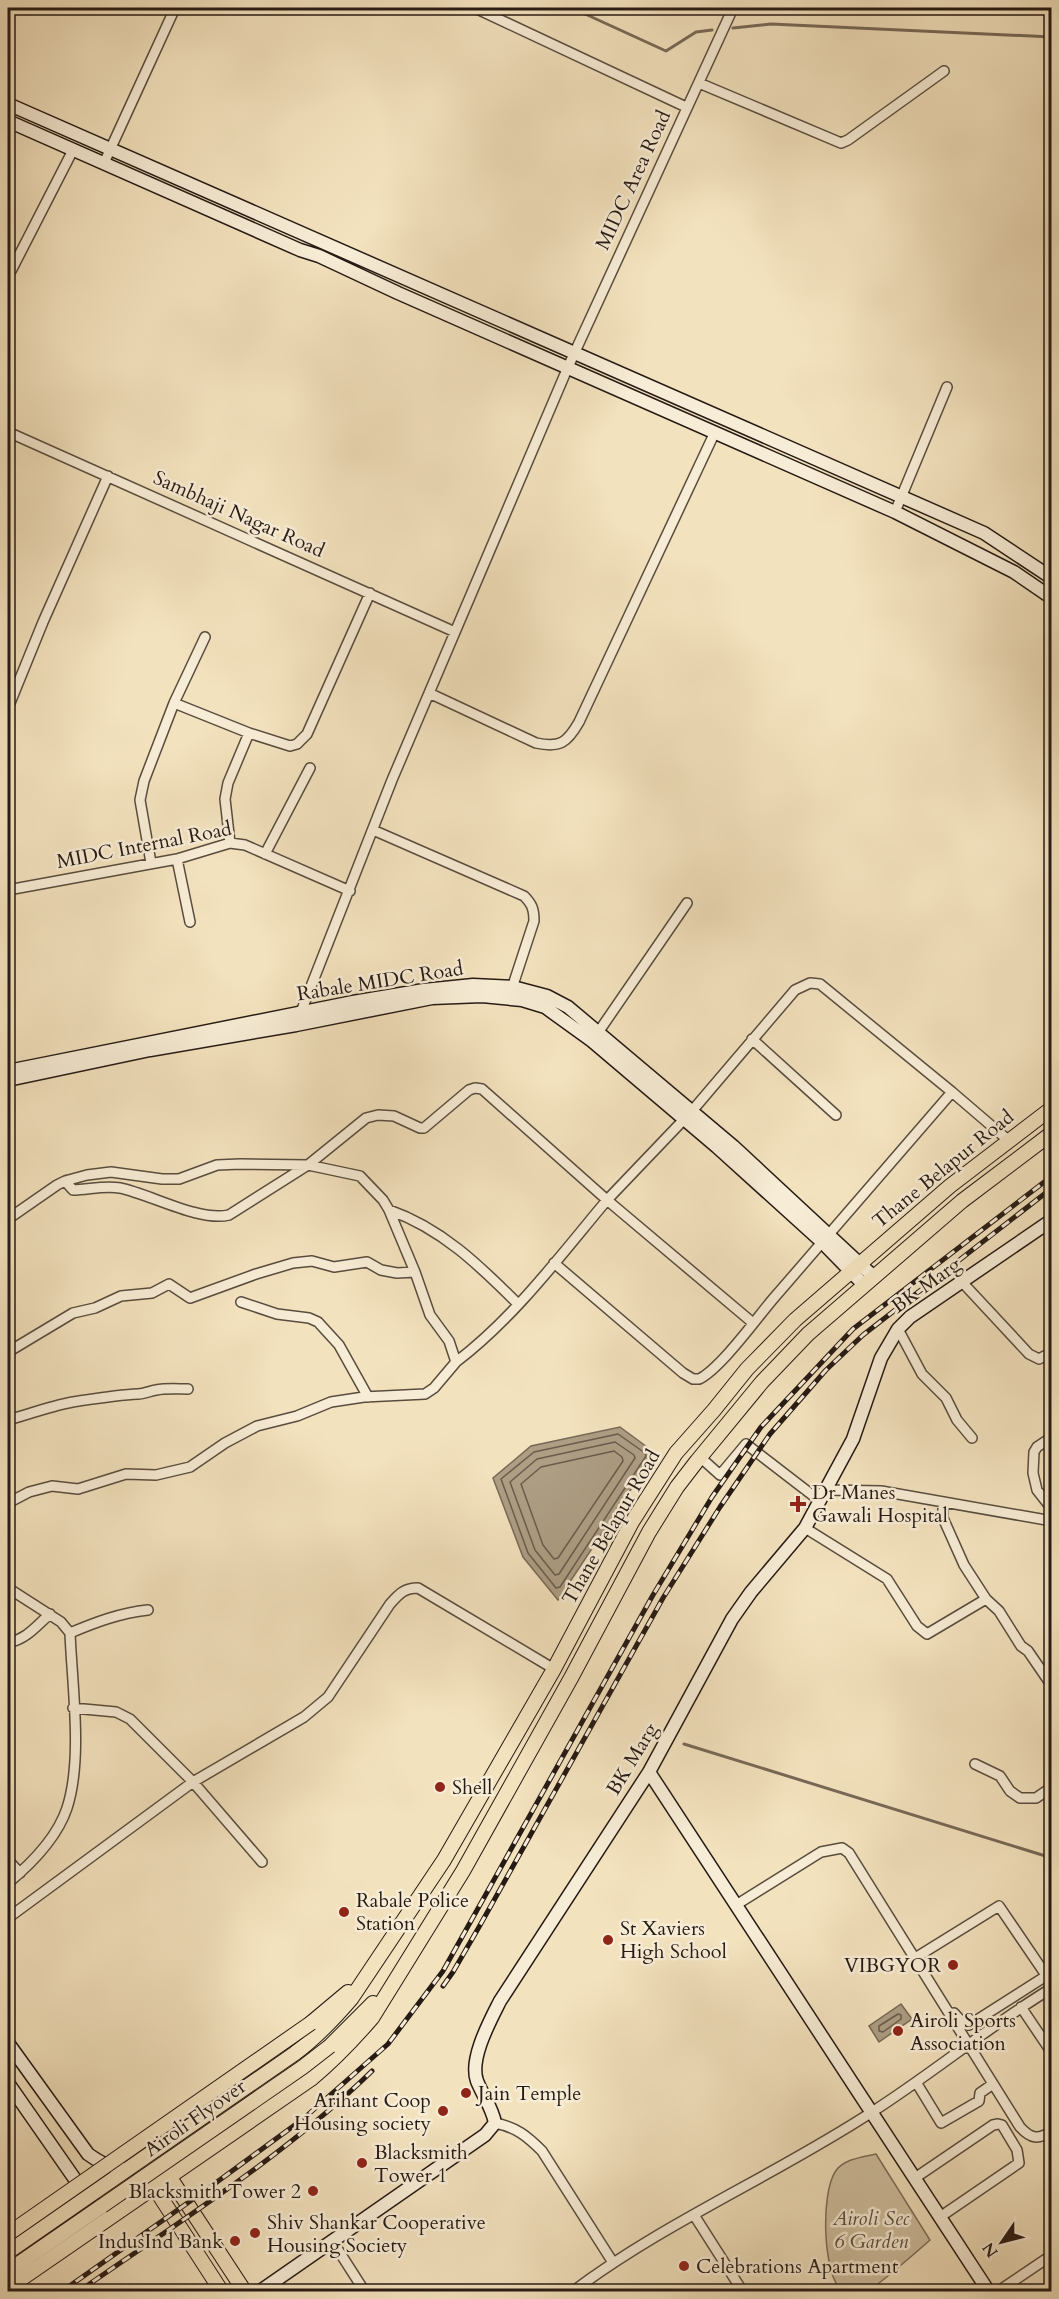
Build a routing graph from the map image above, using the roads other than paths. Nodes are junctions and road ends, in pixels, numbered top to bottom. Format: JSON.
{"nodes":[{"id":1,"x":175,"y":8,"type":"edge"},
{"id":2,"x":475,"y":8,"type":"edge"},
{"id":3,"x":733,"y":8,"type":"edge"},
{"id":4,"x":944,"y":71,"type":"dead end"},
{"id":5,"x":699,"y":83,"type":"junction"},
{"id":6,"x":8,"y":104,"type":"edge"},
{"id":7,"x":686,"y":107,"type":"junction"},
{"id":8,"x":8,"y":121,"type":"edge"},
{"id":9,"x":111,"y":149,"type":"junction"},
{"id":10,"x":73,"y":150,"type":"junction"},
{"id":11,"x":104,"y":164,"type":"junction"},
{"id":12,"x":11,"y":271,"type":"dead end"},
{"id":13,"x":405,"y":278,"type":"junction"},
{"id":14,"x":398,"y":293,"type":"junction"},
{"id":15,"x":441,"y":294,"type":"junction"},
{"id":16,"x":435,"y":309,"type":"junction"},
{"id":17,"x":496,"y":318,"type":"junction"},
{"id":18,"x":490,"y":333,"type":"junction"},
{"id":19,"x":574,"y":352,"type":"junction"},
{"id":20,"x":568,"y":367,"type":"junction"},
{"id":21,"x":948,"y":387,"type":"dead end"},
{"id":22,"x":8,"y":432,"type":"edge"},
{"id":23,"x":715,"y":432,"type":"junction"},
{"id":24,"x":108,"y":476,"type":"junction"},
{"id":25,"x":902,"y":496,"type":"junction"},
{"id":26,"x":895,"y":512,"type":"junction"},
{"id":27,"x":1024,"y":559,"type":"junction"},
{"id":28,"x":1014,"y":572,"type":"junction"},
{"id":29,"x":1052,"y":578,"type":"edge"},
{"id":30,"x":370,"y":593,"type":"junction"},
{"id":31,"x":1052,"y":598,"type":"edge"},
{"id":32,"x":455,"y":632,"type":"junction"},
{"id":33,"x":205,"y":637,"type":"dead end"},
{"id":34,"x":429,"y":693,"type":"junction"},
{"id":35,"x":174,"y":703,"type":"junction"},
{"id":36,"x":8,"y":708,"type":"edge"},
{"id":37,"x":249,"y":733,"type":"junction"},
{"id":38,"x":309,"y":768,"type":"dead end"},
{"id":39,"x":373,"y":830,"type":"junction"},
{"id":40,"x":230,"y":843,"type":"junction"},
{"id":41,"x":265,"y":854,"type":"junction"},
{"id":42,"x":177,"y":859,"type":"junction"},
{"id":43,"x":151,"y":863,"type":"junction"},
{"id":44,"x":8,"y":890,"type":"edge"},
{"id":45,"x":350,"y":891,"type":"junction"},
{"id":46,"x":687,"y":903,"type":"dead end"},
{"id":47,"x":190,"y":922,"type":"dead end"},
{"id":48,"x":510,"y":993,"type":"junction"},
{"id":49,"x":298,"y":1019,"type":"junction"},
{"id":50,"x":595,"y":1036,"type":"junction"},
{"id":51,"x":752,"y":1039,"type":"junction"},
{"id":52,"x":68,"y":1063,"type":"junction"},
{"id":53,"x":8,"y":1071,"type":"edge"},
{"id":54,"x":8,"y":1080,"type":"edge"},
{"id":55,"x":952,"y":1092,"type":"junction"},
{"id":56,"x":1052,"y":1108,"type":"edge"},
{"id":57,"x":836,"y":1114,"type":"dead end"},
{"id":58,"x":688,"y":1115,"type":"junction"},
{"id":59,"x":1052,"y":1133,"type":"edge"},
{"id":60,"x":1008,"y":1140,"type":"junction"},
{"id":61,"x":308,"y":1165,"type":"junction"},
{"id":62,"x":65,"y":1181,"type":"junction"},
{"id":63,"x":608,"y":1200,"type":"junction"},
{"id":64,"x":388,"y":1210,"type":"junction"},
{"id":65,"x":8,"y":1219,"type":"edge"},
{"id":66,"x":1052,"y":1220,"type":"edge"},
{"id":67,"x":826,"y":1238,"type":"junction"},
{"id":68,"x":554,"y":1263,"type":"junction"},
{"id":69,"x":855,"y":1266,"type":"junction"},
{"id":70,"x":415,"y":1272,"type":"junction"},
{"id":71,"x":869,"y":1281,"type":"junction"},
{"id":72,"x":962,"y":1282,"type":"junction"},
{"id":73,"x":242,"y":1302,"type":"dead end"},
{"id":74,"x":519,"y":1304,"type":"junction"},
{"id":75,"x":753,"y":1323,"type":"junction"},
{"id":76,"x":898,"y":1329,"type":"junction"},
{"id":77,"x":8,"y":1352,"type":"edge"},
{"id":78,"x":1052,"y":1352,"type":"edge"},
{"id":79,"x":456,"y":1362,"type":"junction"},
{"id":80,"x":188,"y":1389,"type":"dead end"},
{"id":81,"x":368,"y":1396,"type":"junction"},
{"id":82,"x":8,"y":1420,"type":"edge"},
{"id":83,"x":972,"y":1437,"type":"dead end"},
{"id":84,"x":1052,"y":1437,"type":"edge"},
{"id":85,"x":700,"y":1458,"type":"junction"},
{"id":86,"x":823,"y":1496,"type":"junction"},
{"id":87,"x":943,"y":1502,"type":"junction"},
{"id":88,"x":8,"y":1503,"type":"edge"},
{"id":89,"x":1051,"y":1508,"type":"edge"},
{"id":90,"x":1052,"y":1521,"type":"edge"},
{"id":91,"x":805,"y":1528,"type":"junction"},
{"id":92,"x":9,"y":1592,"type":"edge"},
{"id":93,"x":986,"y":1599,"type":"junction"},
{"id":94,"x":148,"y":1610,"type":"dead end"},
{"id":95,"x":50,"y":1614,"type":"junction"},
{"id":96,"x":70,"y":1633,"type":"junction"},
{"id":97,"x":8,"y":1642,"type":"edge"},
{"id":98,"x":554,"y":1669,"type":"junction"},
{"id":99,"x":1052,"y":1686,"type":"edge"},
{"id":100,"x":73,"y":1708,"type":"junction"},
{"id":101,"x":975,"y":1764,"type":"dead end"},
{"id":102,"x":649,"y":1772,"type":"junction"},
{"id":103,"x":193,"y":1782,"type":"junction"},
{"id":104,"x":1052,"y":1787,"type":"edge"},
{"id":105,"x":8,"y":1860,"type":"edge"},
{"id":106,"x":262,"y":1862,"type":"dead end"},
{"id":107,"x":20,"y":1873,"type":"junction"},
{"id":108,"x":8,"y":1883,"type":"edge"},
{"id":109,"x":736,"y":1905,"type":"junction"},
{"id":110,"x":8,"y":1918,"type":"edge"},
{"id":111,"x":915,"y":1959,"type":"junction"},
{"id":112,"x":372,"y":1967,"type":"junction"},
{"id":113,"x":392,"y":1982,"type":"junction"},
{"id":114,"x":1050,"y":1983,"type":"edge"},
{"id":115,"x":939,"y":1987,"type":"dead end"},
{"id":116,"x":1007,"y":2000,"type":"junction"},
{"id":117,"x":1018,"y":2009,"type":"junction"},
{"id":118,"x":8,"y":2043,"type":"edge"},
{"id":119,"x":967,"y":2043,"type":"junction"},
{"id":120,"x":1052,"y":2053,"type":"edge"},
{"id":121,"x":915,"y":2082,"type":"junction"},
{"id":122,"x":8,"y":2083,"type":"edge"},
{"id":123,"x":993,"y":2084,"type":"junction"},
{"id":124,"x":872,"y":2112,"type":"junction"},
{"id":125,"x":495,"y":2124,"type":"junction"},
{"id":126,"x":1052,"y":2132,"type":"edge"},
{"id":127,"x":152,"y":2151,"type":"junction"},
{"id":128,"x":129,"y":2169,"type":"junction"},
{"id":129,"x":170,"y":2176,"type":"junction"},
{"id":130,"x":915,"y":2178,"type":"junction"},
{"id":131,"x":79,"y":2185,"type":"junction"},
{"id":132,"x":154,"y":2187,"type":"junction"},
{"id":133,"x":693,"y":2215,"type":"junction"},
{"id":134,"x":940,"y":2217,"type":"junction"},
{"id":135,"x":8,"y":2234,"type":"edge"},
{"id":136,"x":333,"y":2242,"type":"junction"},
{"id":137,"x":8,"y":2252,"type":"edge"},
{"id":138,"x":1052,"y":2255,"type":"edge"},
{"id":139,"x":612,"y":2261,"type":"junction"},
{"id":140,"x":8,"y":2271,"type":"edge"},
{"id":141,"x":8,"y":2288,"type":"edge"},
{"id":142,"x":222,"y":2292,"type":"edge"},
{"id":143,"x":245,"y":2292,"type":"edge"},
{"id":144,"x":259,"y":2292,"type":"edge"},
{"id":145,"x":365,"y":2292,"type":"edge"},
{"id":146,"x":572,"y":2292,"type":"edge"},
{"id":147,"x":743,"y":2292,"type":"edge"},
{"id":148,"x":989,"y":2292,"type":"edge"},
{"id":149,"x":997,"y":2292,"type":"edge"}],
"edges":[{"from":1,"to":9,"type":"street"},
{"from":2,"to":7,"type":"street"},
{"from":3,"to":5,"type":"street","name":"MIDC Area Road"},
{"from":4,"to":5,"type":"street"},
{"from":5,"to":7,"type":"street","name":"MIDC Area Road"},
{"from":6,"to":9,"type":"street"},
{"from":7,"to":19,"type":"street","name":"MIDC Area Road"},
{"from":8,"to":10,"type":"street"},
{"from":9,"to":11,"type":"street"},
{"from":9,"to":13,"type":"street"},
{"from":10,"to":11,"type":"street"},
{"from":10,"to":12,"type":"street"},
{"from":11,"to":14,"type":"street"},
{"from":13,"to":14,"type":"street"},
{"from":13,"to":15,"type":"street"},
{"from":14,"to":16,"type":"street"},
{"from":15,"to":16,"type":"street"},
{"from":15,"to":17,"type":"street"},
{"from":16,"to":18,"type":"street"},
{"from":17,"to":18,"type":"street"},
{"from":17,"to":19,"type":"street"},
{"from":18,"to":20,"type":"street"},
{"from":19,"to":20,"type":"street","name":"MIDC Area Road"},
{"from":19,"to":25,"type":"street"},
{"from":20,"to":23,"type":"street"},
{"from":20,"to":32,"type":"street","name":"MIDC Area Road"},
{"from":21,"to":25,"type":"street"},
{"from":22,"to":24,"type":"street","name":"Sambhaji Nagar Road"},
{"from":23,"to":26,"type":"street"},
{"from":23,"to":34,"type":"street"},
{"from":24,"to":30,"type":"street","name":"Sambhaji Nagar Road"},
{"from":24,"to":36,"type":"street"},
{"from":25,"to":26,"type":"street"},
{"from":25,"to":27,"type":"street"},
{"from":26,"to":28,"type":"street"},
{"from":27,"to":28,"type":"street"},
{"from":27,"to":29,"type":"street"},
{"from":28,"to":31,"type":"street"},
{"from":30,"to":32,"type":"street","name":"Sambhaji Nagar Road"},
{"from":30,"to":37,"type":"street"},
{"from":32,"to":34,"type":"street","name":"MIDC Area Road"},
{"from":33,"to":35,"type":"street"},
{"from":34,"to":39,"type":"street","name":"MIDC Area Road"},
{"from":35,"to":37,"type":"street"},
{"from":35,"to":43,"type":"street"},
{"from":37,"to":40,"type":"street"},
{"from":38,"to":41,"type":"street"},
{"from":39,"to":45,"type":"street","name":"MIDC Area Road"},
{"from":39,"to":48,"type":"street"},
{"from":40,"to":41,"type":"street","name":"MIDC Internal Road"},
{"from":40,"to":42,"type":"street","name":"MIDC Internal Road"},
{"from":41,"to":45,"type":"street","name":"MIDC Internal Road"},
{"from":42,"to":43,"type":"street","name":"MIDC Internal Road"},
{"from":42,"to":47,"type":"street"},
{"from":43,"to":44,"type":"street","name":"MIDC Internal Road"},
{"from":45,"to":49,"type":"street","name":"MIDC Area Road"},
{"from":46,"to":50,"type":"street"},
{"from":48,"to":49,"type":"street","name":"Rabale MIDC Road"},
{"from":48,"to":50,"type":"street","name":"Rabale MIDC Road"},
{"from":49,"to":52,"type":"street","name":"Rabale MIDC Road"},
{"from":50,"to":58,"type":"street","name":"Rabale MIDC Road"},
{"from":51,"to":55,"type":"street"},
{"from":51,"to":57,"type":"street"},
{"from":51,"to":58,"type":"street"},
{"from":52,"to":53,"type":"street","name":"Rabale MIDC Road"},
{"from":52,"to":54,"type":"street","name":"Rabale MIDC Road"},
{"from":55,"to":60,"type":"street"},
{"from":55,"to":67,"type":"street"},
{"from":56,"to":60,"type":"main road","name":"Thane Belapur Road"},
{"from":58,"to":63,"type":"street"},
{"from":58,"to":67,"type":"street","name":"Rabale MIDC Road"},
{"from":59,"to":71,"type":"main road","name":"Thane Belapur Road"},
{"from":60,"to":69,"type":"main road","name":"Thane Belapur Road"},
{"from":61,"to":62,"type":"street"},
{"from":61,"to":62,"type":"street"},
{"from":61,"to":63,"type":"street"},
{"from":61,"to":64,"type":"street"},
{"from":62,"to":65,"type":"street"},
{"from":63,"to":68,"type":"street"},
{"from":63,"to":75,"type":"street"},
{"from":64,"to":70,"type":"street"},
{"from":64,"to":74,"type":"street"},
{"from":66,"to":72,"type":"street","name":"BK Marg"},
{"from":67,"to":69,"type":"street","name":"Rabale MIDC Road"},
{"from":67,"to":75,"type":"street"},
{"from":68,"to":74,"type":"street"},
{"from":68,"to":75,"type":"street"},
{"from":69,"to":71,"type":"street","name":"Rabale MIDC Road"},
{"from":69,"to":98,"type":"main road","name":"Thane Belapur Road"},
{"from":70,"to":77,"type":"street"},
{"from":70,"to":79,"type":"street"},
{"from":71,"to":85,"type":"main road","name":"Thane Belapur Road"},
{"from":72,"to":76,"type":"street","name":"BK Marg"},
{"from":72,"to":78,"type":"street"},
{"from":73,"to":81,"type":"street"},
{"from":74,"to":79,"type":"street"},
{"from":76,"to":83,"type":"street"},
{"from":76,"to":86,"type":"street","name":"BK Marg"},
{"from":79,"to":81,"type":"street"},
{"from":80,"to":82,"type":"street"},
{"from":81,"to":88,"type":"street"},
{"from":84,"to":89,"type":"street"},
{"from":85,"to":86,"type":"street"},
{"from":85,"to":113,"type":"main road","name":"Thane Belapur Road"},
{"from":86,"to":87,"type":"street"},
{"from":86,"to":91,"type":"street","name":"BK Marg"},
{"from":87,"to":90,"type":"street"},
{"from":87,"to":93,"type":"street"},
{"from":91,"to":93,"type":"street"},
{"from":91,"to":102,"type":"street","name":"BK Marg"},
{"from":92,"to":95,"type":"street"},
{"from":93,"to":99,"type":"street"},
{"from":94,"to":96,"type":"street"},
{"from":95,"to":96,"type":"street"},
{"from":95,"to":97,"type":"street"},
{"from":96,"to":100,"type":"street"},
{"from":98,"to":103,"type":"street"},
{"from":98,"to":112,"type":"main road","name":"Thane Belapur Road"},
{"from":100,"to":103,"type":"street"},
{"from":100,"to":107,"type":"street"},
{"from":101,"to":104,"type":"street"},
{"from":102,"to":109,"type":"street"},
{"from":102,"to":125,"type":"street","name":"BK Marg"},
{"from":103,"to":106,"type":"street"},
{"from":103,"to":110,"type":"street"},
{"from":105,"to":107,"type":"street"},
{"from":107,"to":108,"type":"street"},
{"from":109,"to":111,"type":"street"},
{"from":109,"to":124,"type":"street"},
{"from":111,"to":114,"type":"street"},
{"from":111,"to":119,"type":"street"},
{"from":112,"to":127,"type":"main road"},
{"from":112,"to":131,"type":"main road","name":"Airoli Flyover","bridge":true},
{"from":113,"to":129,"type":"main road"},
{"from":113,"to":140,"type":"main road","name":"Airoli Flyover","bridge":true},
{"from":114,"to":116,"type":"street"},
{"from":114,"to":117,"type":"street"},
{"from":115,"to":116,"type":"street"},
{"from":116,"to":117,"type":"street"},
{"from":117,"to":119,"type":"street"},
{"from":117,"to":120,"type":"street"},
{"from":118,"to":128,"type":"street"},
{"from":119,"to":121,"type":"street"},
{"from":119,"to":123,"type":"street"},
{"from":121,"to":123,"type":"street"},
{"from":121,"to":124,"type":"street"},
{"from":122,"to":131,"type":"street"},
{"from":123,"to":126,"type":"street"},
{"from":124,"to":130,"type":"street"},
{"from":124,"to":133,"type":"street"},
{"from":125,"to":136,"type":"street"},
{"from":125,"to":139,"type":"street"},
{"from":127,"to":128,"type":"main road"},
{"from":127,"to":129,"type":"main road"},
{"from":128,"to":132,"type":"main road"},
{"from":128,"to":137,"type":"main road"},
{"from":129,"to":132,"type":"main road"},
{"from":129,"to":143,"type":"main road"},
{"from":130,"to":134,"type":"street"},
{"from":130,"to":134,"type":"street"},
{"from":131,"to":135,"type":"main road","name":"Airoli Flyover","bridge":true},
{"from":132,"to":141,"type":"main road"},
{"from":132,"to":142,"type":"main road"},
{"from":133,"to":139,"type":"street"},
{"from":133,"to":147,"type":"street"},
{"from":134,"to":148,"type":"street"},
{"from":136,"to":144,"type":"street"},
{"from":136,"to":145,"type":"street"},
{"from":138,"to":149,"type":"street"},
{"from":139,"to":146,"type":"street"}]}
